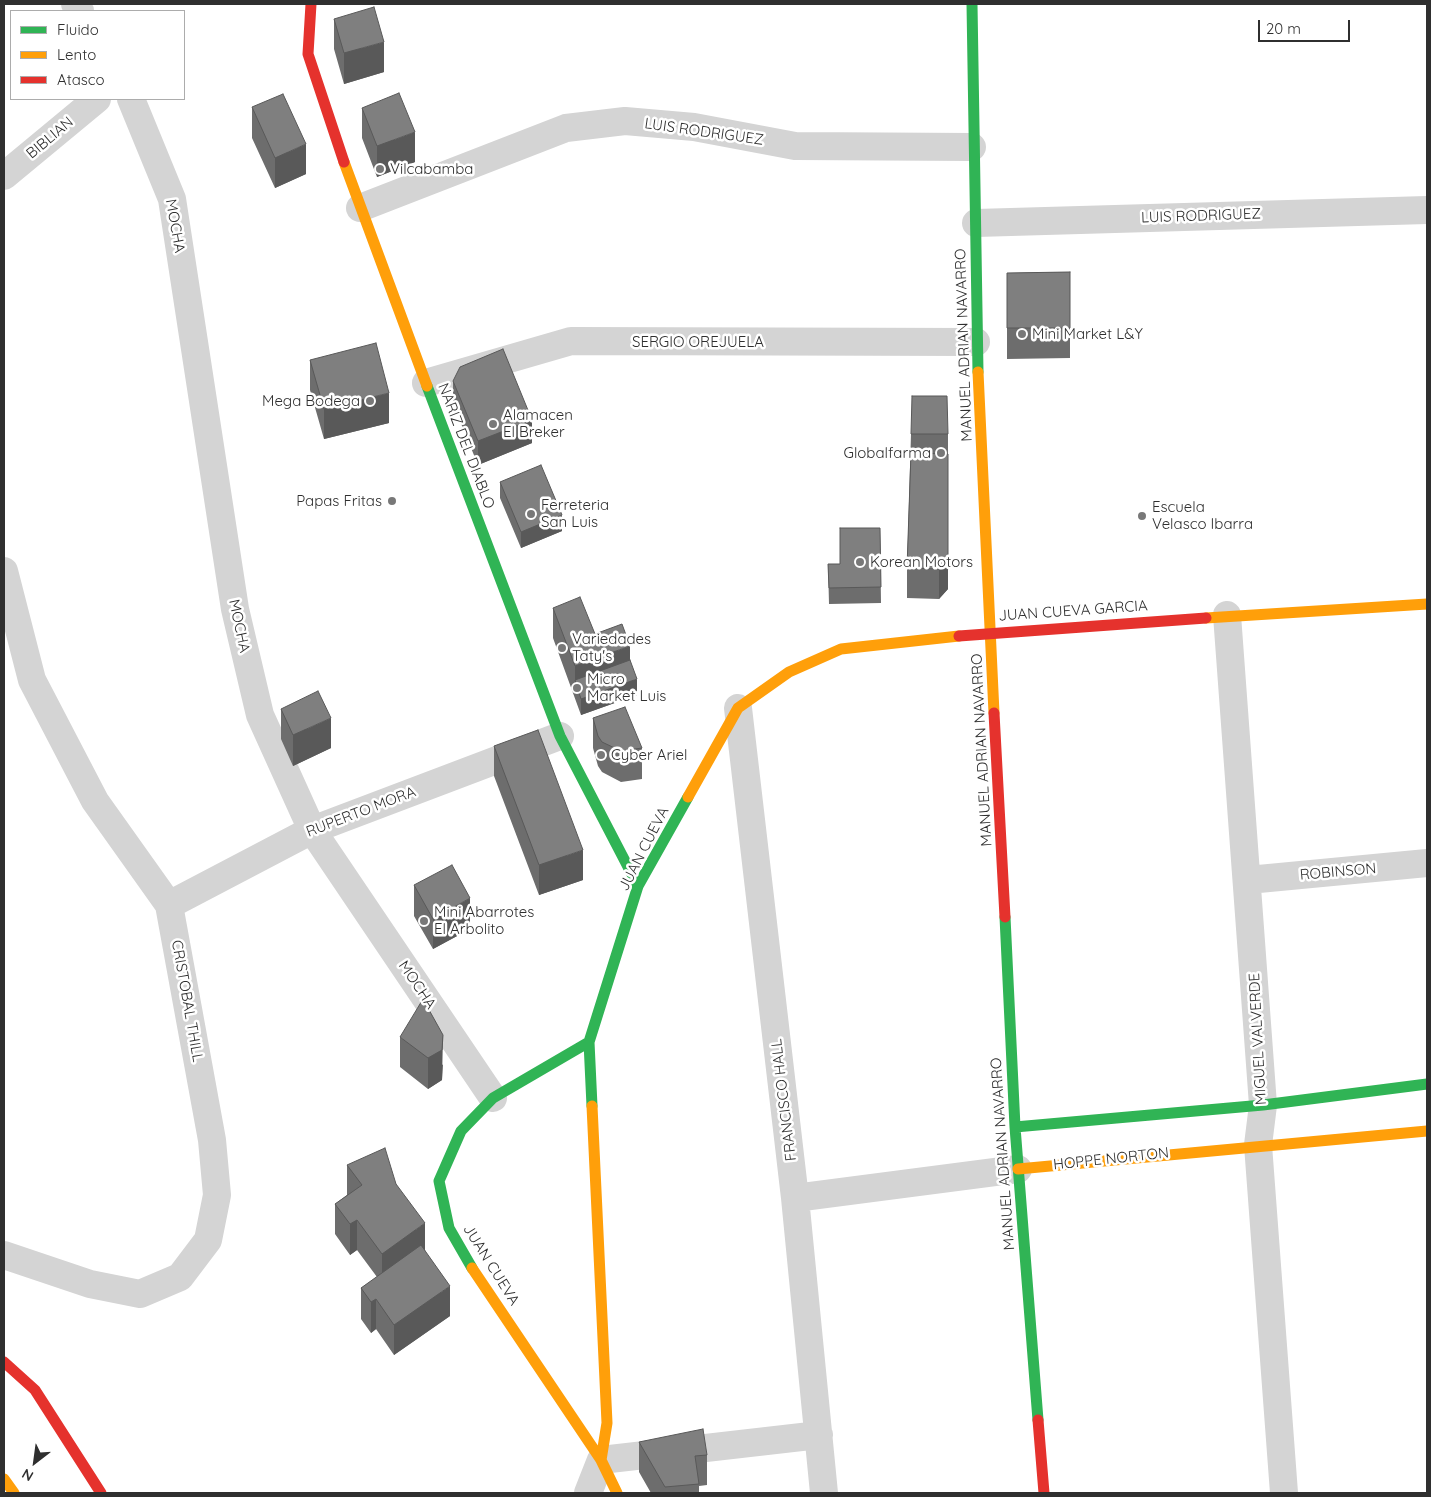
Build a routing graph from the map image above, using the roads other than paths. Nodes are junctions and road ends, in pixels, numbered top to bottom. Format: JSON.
{"nodes":[{"id":1,"x":311,"y":4,"type":"edge"},
{"id":2,"x":972,"y":4,"type":"edge"},
{"id":3,"x":96,"y":100,"type":"edge"},
{"id":4,"x":131,"y":100,"type":"edge"},
{"id":5,"x":972,"y":147,"type":"junction"},
{"id":6,"x":4,"y":176,"type":"edge"},
{"id":7,"x":360,"y":208,"type":"junction"},
{"id":8,"x":1427,"y":210,"type":"edge"},
{"id":9,"x":976,"y":223,"type":"junction"},
{"id":10,"x":976,"y":342,"type":"junction"},
{"id":11,"x":426,"y":383,"type":"junction"},
{"id":12,"x":4,"y":571,"type":"edge"},
{"id":13,"x":1427,"y":604,"type":"edge"},
{"id":14,"x":1227,"y":615,"type":"junction"},
{"id":15,"x":991,"y":632,"type":"junction"},
{"id":16,"x":738,"y":708,"type":"junction"},
{"id":17,"x":560,"y":736,"type":"junction"},
{"id":18,"x":312,"y":830,"type":"junction"},
{"id":19,"x":1427,"y":863,"type":"edge"},
{"id":20,"x":1248,"y":880,"type":"junction"},
{"id":21,"x":638,"y":886,"type":"junction"},
{"id":22,"x":169,"y":905,"type":"junction"},
{"id":23,"x":589,"y":1042,"type":"junction"},
{"id":24,"x":1427,"y":1084,"type":"edge"},
{"id":25,"x":493,"y":1098,"type":"junction"},
{"id":26,"x":1263,"y":1104,"type":"junction"},
{"id":27,"x":1015,"y":1128,"type":"junction"},
{"id":28,"x":1427,"y":1131,"type":"edge"},
{"id":29,"x":1258,"y":1144,"type":"junction"},
{"id":30,"x":1018,"y":1169,"type":"junction"},
{"id":31,"x":795,"y":1198,"type":"junction"},
{"id":32,"x":4,"y":1255,"type":"edge"},
{"id":33,"x":4,"y":1362,"type":"edge"},
{"id":34,"x":820,"y":1435,"type":"junction"},
{"id":35,"x":600,"y":1460,"type":"junction"},
{"id":36,"x":4,"y":1479,"type":"edge"},
{"id":37,"x":14,"y":1493,"type":"edge"},
{"id":38,"x":101,"y":1493,"type":"edge"},
{"id":39,"x":588,"y":1493,"type":"edge"},
{"id":40,"x":617,"y":1493,"type":"edge"},
{"id":41,"x":824,"y":1493,"type":"edge"},
{"id":42,"x":1044,"y":1493,"type":"edge"},
{"id":43,"x":1284,"y":1493,"type":"edge"}],
"edges":[{"from":1,"to":7,"type":"street","name":"NARIZ DEL DIABLO"},
{"from":2,"to":5,"type":"street","name":"MANUEL ADRIAN NAVARRO"},
{"from":3,"to":6,"type":"street","name":"BIBLIAN"},
{"from":4,"to":18,"type":"street","name":"MOCHA"},
{"from":5,"to":7,"type":"street","name":"LUIS RODRIGUEZ"},
{"from":5,"to":9,"type":"street","name":"MANUEL ADRIAN NAVARRO"},
{"from":7,"to":11,"type":"street","name":"NARIZ DEL DIABLO"},
{"from":8,"to":9,"type":"street","name":"LUIS RODRIGUEZ"},
{"from":9,"to":10,"type":"street","name":"MANUEL ADRIAN NAVARRO"},
{"from":10,"to":11,"type":"street","name":"SERGIO OREJUELA"},
{"from":10,"to":15,"type":"street","name":"MANUEL ADRIAN NAVARRO"},
{"from":11,"to":17,"type":"street","name":"NARIZ DEL DIABLO"},
{"from":12,"to":22,"type":"street","name":"CRISTOBAL THILL"},
{"from":13,"to":14,"type":"street","name":"JUAN CUEVA GARCIA"},
{"from":14,"to":15,"type":"street","name":"JUAN CUEVA GARCIA"},
{"from":14,"to":20,"type":"street","name":"MIGUEL VALVERDE"},
{"from":15,"to":16,"type":"street","name":"JUAN CUEVA GARCIA"},
{"from":15,"to":27,"type":"street","name":"MANUEL ADRIAN NAVARRO"},
{"from":16,"to":21,"type":"street","name":"JUAN CUEVA"},
{"from":16,"to":31,"type":"street","name":"FRANCISCO HALL"},
{"from":17,"to":18,"type":"street","name":"RUPERTO MORA"},
{"from":17,"to":21,"type":"street","name":"NARIZ DEL DIABLO"},
{"from":18,"to":22,"type":"street","name":"RUPERTO MORA"},
{"from":18,"to":25,"type":"street","name":"MOCHA"},
{"from":19,"to":20,"type":"street","name":"ROBINSON"},
{"from":20,"to":26,"type":"street","name":"MIGUEL VALVERDE"},
{"from":21,"to":23,"type":"street","name":"JUAN CUEVA"},
{"from":22,"to":32,"type":"street","name":"CRISTOBAL THILL"},
{"from":23,"to":25,"type":"street","name":"JUAN CUEVA"},
{"from":23,"to":35,"type":"street","name":"JUAN CUEVA"},
{"from":24,"to":26,"type":"street"},
{"from":25,"to":35,"type":"street","name":"JUAN CUEVA"},
{"from":26,"to":27,"type":"street"},
{"from":26,"to":29,"type":"street","name":"MIGUEL VALVERDE"},
{"from":27,"to":30,"type":"street","name":"MANUEL ADRIAN NAVARRO"},
{"from":28,"to":29,"type":"street","name":"HOPPE NORTON"},
{"from":29,"to":30,"type":"street","name":"HOPPE NORTON"},
{"from":29,"to":43,"type":"street","name":"MIGUEL VALVERDE"},
{"from":30,"to":31,"type":"street","name":"HOPPE NORTON"},
{"from":30,"to":42,"type":"street","name":"MANUEL ADRIAN NAVARRO"},
{"from":31,"to":34,"type":"street","name":"FRANCISCO HALL"},
{"from":33,"to":38,"type":"street"},
{"from":34,"to":35,"type":"street"},
{"from":34,"to":41,"type":"street","name":"FRANCISCO HALL"},
{"from":35,"to":39,"type":"street"},
{"from":35,"to":40,"type":"street","name":"JUAN CUEVA"},
{"from":36,"to":37,"type":"street"}]}
